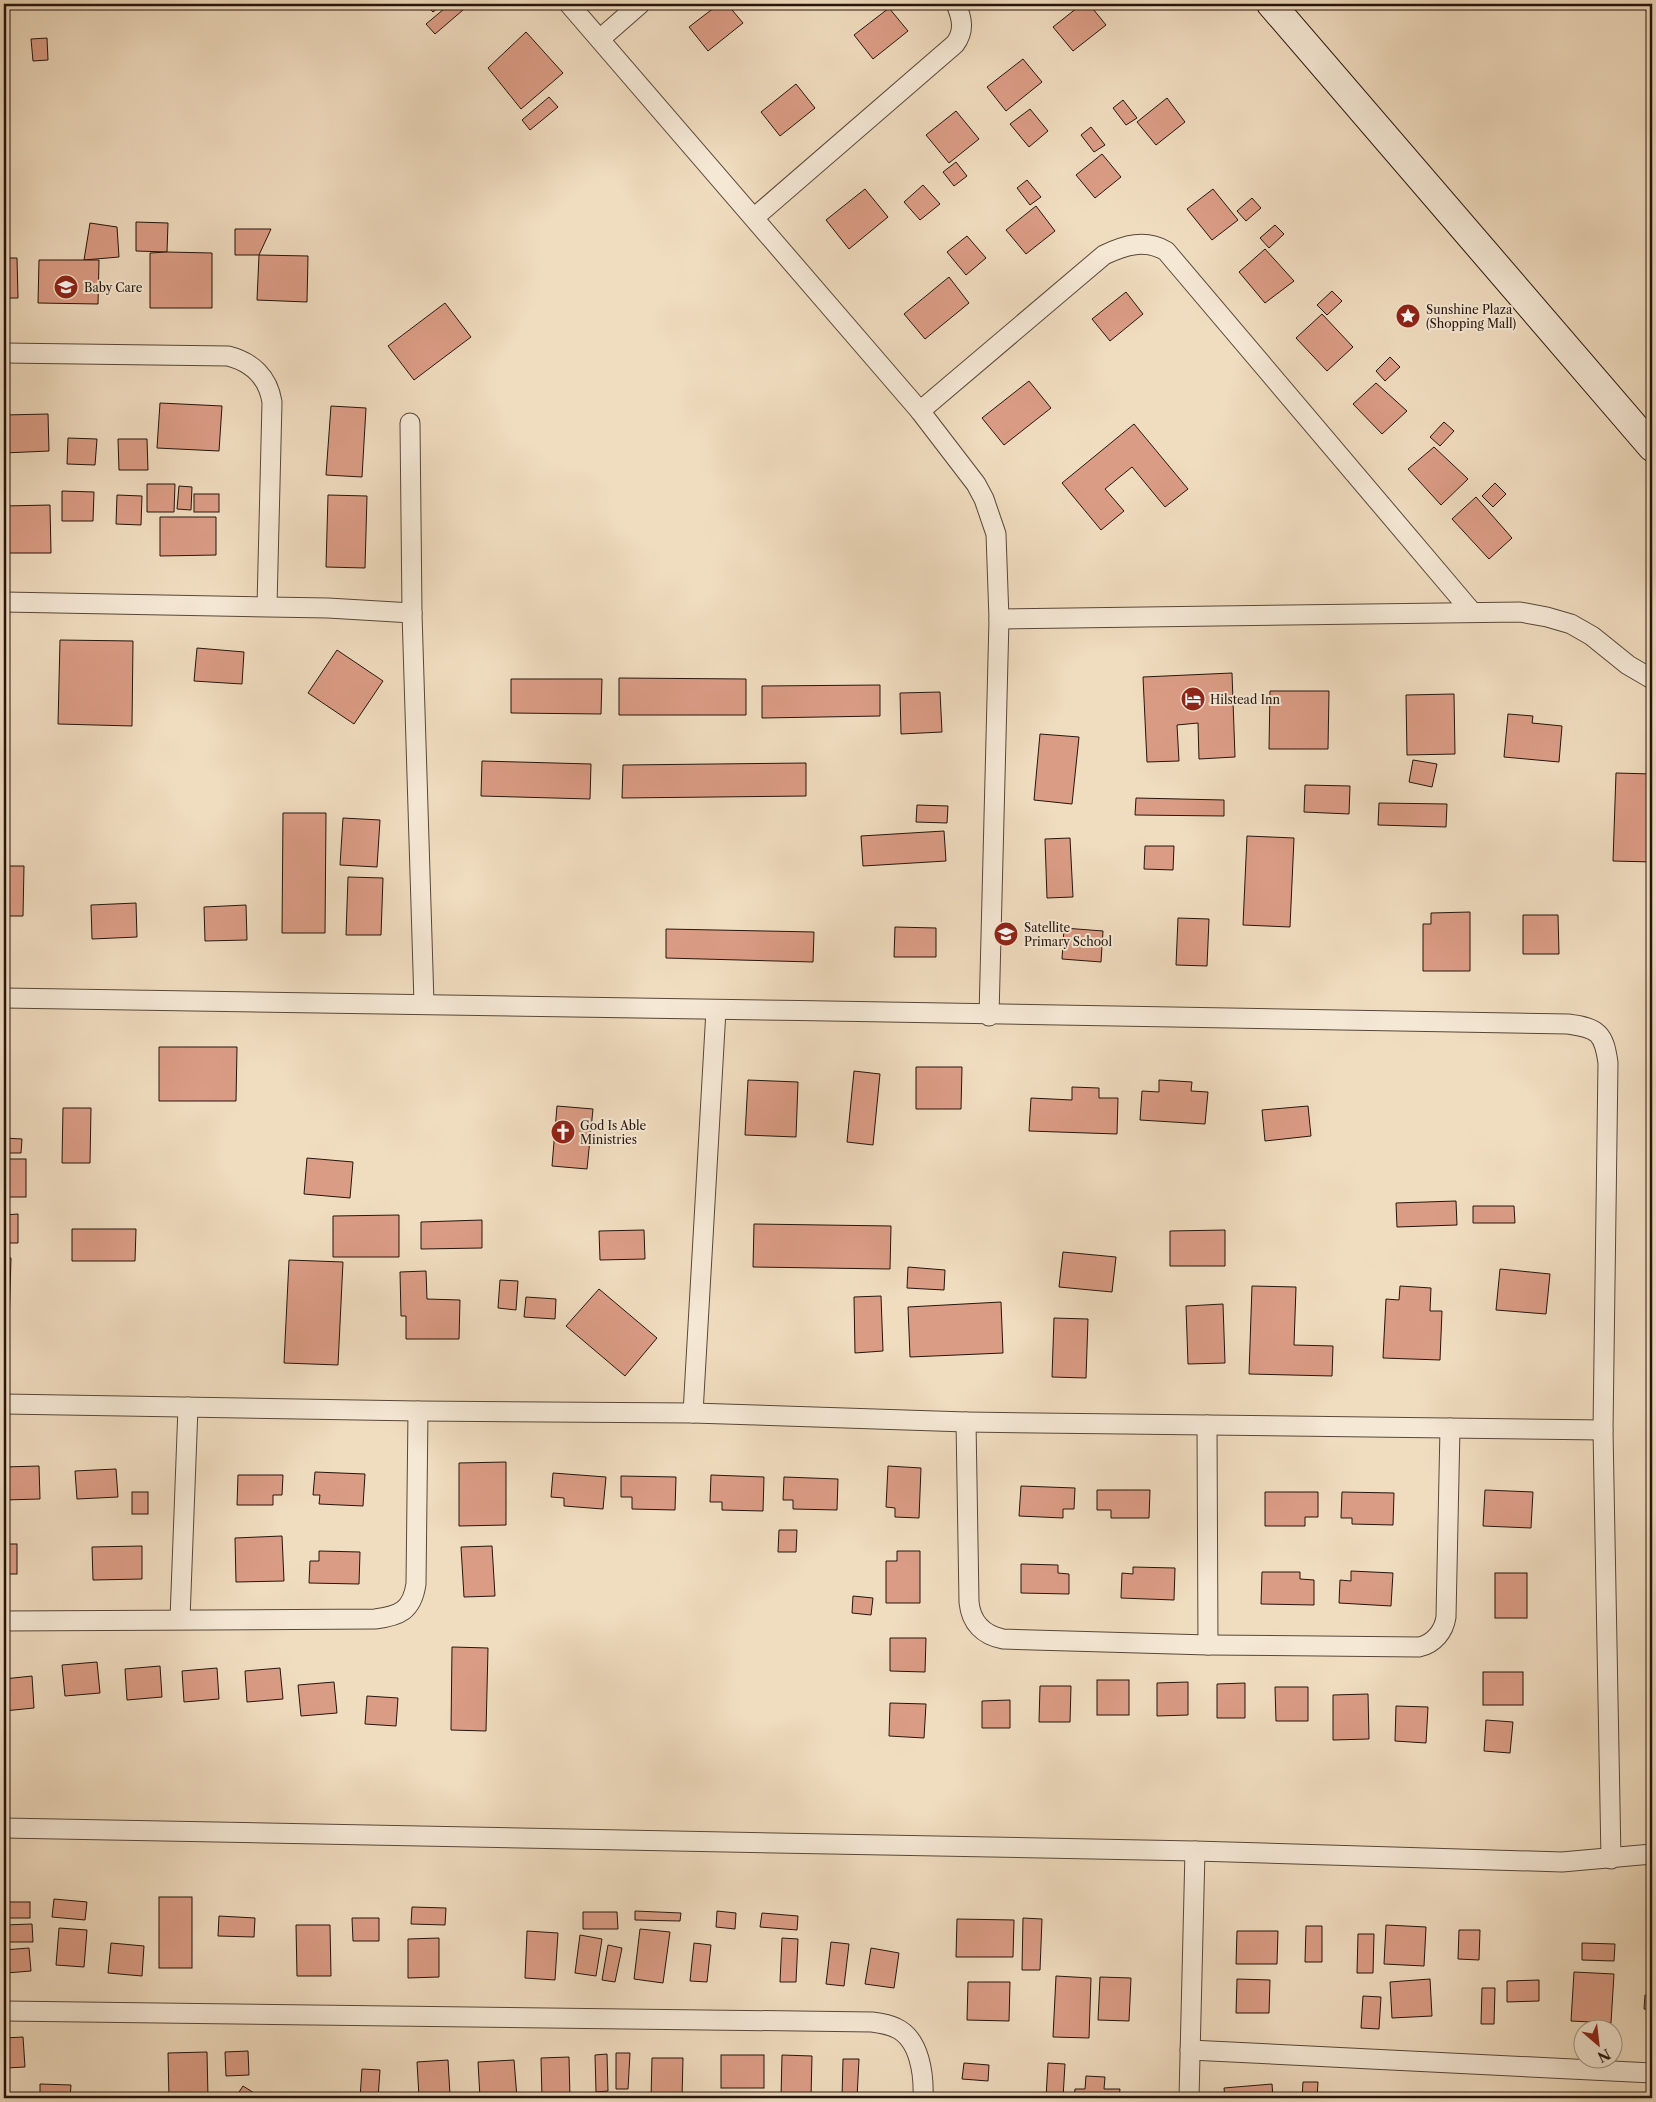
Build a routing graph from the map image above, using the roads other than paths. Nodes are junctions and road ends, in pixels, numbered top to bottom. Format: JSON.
{"nodes":[{"id":1,"x":569,"y":4,"type":"edge"},
{"id":2,"x":640,"y":4,"type":"edge"},
{"id":3,"x":956,"y":4,"type":"edge"},
{"id":4,"x":1271,"y":4,"type":"edge"},
{"id":5,"x":600,"y":39,"type":"junction"},
{"id":6,"x":755,"y":217,"type":"junction"},
{"id":7,"x":4,"y":353,"type":"edge"},
{"id":8,"x":920,"y":411,"type":"junction"},
{"id":9,"x":410,"y":423,"type":"dead end"},
{"id":10,"x":1652,"y":447,"type":"edge"},
{"id":11,"x":4,"y":602,"type":"edge"},
{"id":12,"x":267,"y":606,"type":"junction"},
{"id":13,"x":1472,"y":612,"type":"junction"},
{"id":14,"x":412,"y":613,"type":"junction"},
{"id":15,"x":999,"y":619,"type":"junction"},
{"id":16,"x":1652,"y":679,"type":"edge"},
{"id":17,"x":4,"y":998,"type":"edge"},
{"id":18,"x":424,"y":1003,"type":"junction"},
{"id":19,"x":716,"y":1010,"type":"junction"},
{"id":20,"x":989,"y":1016,"type":"junction"},
{"id":21,"x":4,"y":1404,"type":"edge"},
{"id":22,"x":188,"y":1407,"type":"junction"},
{"id":23,"x":418,"y":1411,"type":"junction"},
{"id":24,"x":693,"y":1413,"type":"junction"},
{"id":25,"x":966,"y":1422,"type":"junction"},
{"id":26,"x":1208,"y":1425,"type":"junction"},
{"id":27,"x":1450,"y":1428,"type":"junction"},
{"id":28,"x":1603,"y":1430,"type":"junction"},
{"id":29,"x":180,"y":1619,"type":"junction"},
{"id":30,"x":4,"y":1621,"type":"edge"},
{"id":31,"x":1208,"y":1645,"type":"junction"},
{"id":32,"x":4,"y":1828,"type":"edge"},
{"id":33,"x":1195,"y":1851,"type":"junction"},
{"id":34,"x":1652,"y":1854,"type":"edge"},
{"id":35,"x":1611,"y":1859,"type":"junction"},
{"id":36,"x":4,"y":2011,"type":"edge"},
{"id":37,"x":1190,"y":2050,"type":"junction"},
{"id":38,"x":1652,"y":2074,"type":"edge"},
{"id":39,"x":923,"y":2098,"type":"edge"},
{"id":40,"x":1189,"y":2098,"type":"edge"}],
"edges":[{"from":1,"to":5,"type":"street"},
{"from":2,"to":5,"type":"street"},
{"from":3,"to":6,"type":"street"},
{"from":4,"to":10,"type":"street"},
{"from":5,"to":6,"type":"street"},
{"from":6,"to":8,"type":"street"},
{"from":7,"to":12,"type":"street"},
{"from":8,"to":13,"type":"street"},
{"from":8,"to":15,"type":"street"},
{"from":9,"to":14,"type":"street"},
{"from":11,"to":12,"type":"street"},
{"from":12,"to":14,"type":"street"},
{"from":13,"to":15,"type":"street"},
{"from":13,"to":16,"type":"street"},
{"from":14,"to":18,"type":"street"},
{"from":15,"to":20,"type":"street"},
{"from":17,"to":18,"type":"street"},
{"from":18,"to":19,"type":"street"},
{"from":19,"to":20,"type":"street"},
{"from":19,"to":24,"type":"street"},
{"from":20,"to":28,"type":"street"},
{"from":21,"to":22,"type":"street"},
{"from":22,"to":23,"type":"street"},
{"from":22,"to":29,"type":"street"},
{"from":23,"to":24,"type":"street"},
{"from":23,"to":29,"type":"street"},
{"from":24,"to":25,"type":"street"},
{"from":25,"to":26,"type":"street"},
{"from":25,"to":31,"type":"street"},
{"from":26,"to":27,"type":"street"},
{"from":26,"to":31,"type":"street"},
{"from":27,"to":28,"type":"street"},
{"from":27,"to":31,"type":"street"},
{"from":28,"to":35,"type":"street"},
{"from":29,"to":30,"type":"street"},
{"from":32,"to":33,"type":"street"},
{"from":33,"to":35,"type":"street"},
{"from":33,"to":37,"type":"street"},
{"from":34,"to":35,"type":"street"},
{"from":36,"to":39,"type":"street"},
{"from":37,"to":38,"type":"street"},
{"from":37,"to":40,"type":"street"}]}
